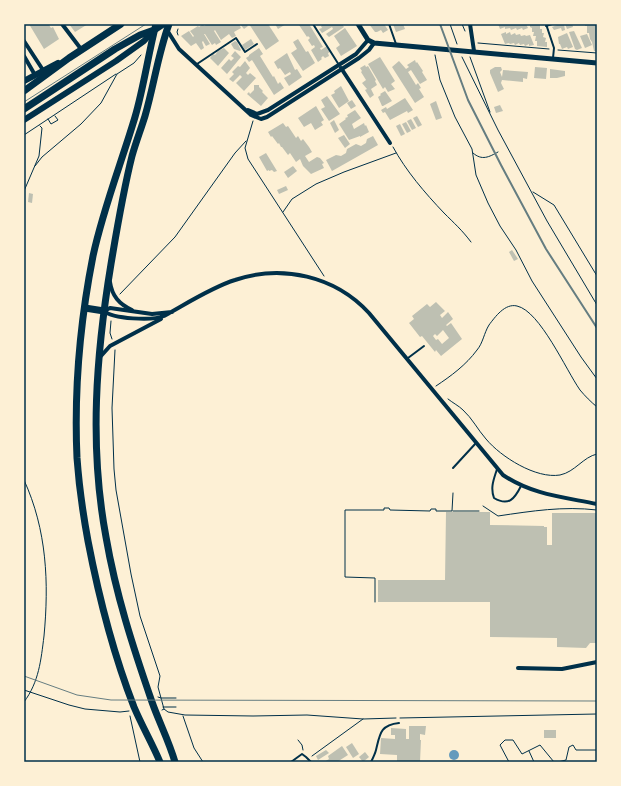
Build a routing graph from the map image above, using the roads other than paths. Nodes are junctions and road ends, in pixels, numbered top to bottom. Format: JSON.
{"nodes":[{"id":1,"x":62,"y":24,"type":"edge"},
{"id":2,"x":121,"y":24,"type":"edge"},
{"id":3,"x":313,"y":24,"type":"edge"},
{"id":4,"x":358,"y":24,"type":"edge"},
{"id":5,"x":388,"y":24,"type":"edge"},
{"id":6,"x":470,"y":24,"type":"edge"},
{"id":7,"x":552,"y":24,"type":"edge"},
{"id":8,"x":546,"y":25,"type":"edge"},
{"id":9,"x":166,"y":26,"type":"edge"},
{"id":10,"x":155,"y":27,"type":"edge"},
{"id":11,"x":368,"y":40,"type":"junction"},
{"id":12,"x":24,"y":41,"type":"edge"},
{"id":13,"x":374,"y":43,"type":"junction"},
{"id":14,"x":257,"y":44,"type":"dead end"},
{"id":15,"x":396,"y":44,"type":"junction"},
{"id":16,"x":81,"y":49,"type":"junction"},
{"id":17,"x":474,"y":51,"type":"junction"},
{"id":18,"x":24,"y":56,"type":"edge"},
{"id":19,"x":69,"y":58,"type":"junction"},
{"id":20,"x":553,"y":58,"type":"junction"},
{"id":21,"x":597,"y":63,"type":"edge"},
{"id":22,"x":196,"y":65,"type":"junction"},
{"id":23,"x":339,"y":65,"type":"junction"},
{"id":24,"x":44,"y":70,"type":"junction"},
{"id":25,"x":342,"y":70,"type":"junction"},
{"id":26,"x":35,"y":75,"type":"junction"},
{"id":27,"x":24,"y":81,"type":"edge"},
{"id":28,"x":24,"y":91,"type":"edge"},
{"id":29,"x":24,"y":109,"type":"edge"},
{"id":30,"x":254,"y":116,"type":"junction"},
{"id":31,"x":24,"y":120,"type":"edge"},
{"id":32,"x":390,"y":143,"type":"road end"},
{"id":33,"x":112,"y":256,"type":"junction"},
{"id":34,"x":85,"y":308,"type":"junction"},
{"id":35,"x":104,"y":311,"type":"junction"},
{"id":36,"x":136,"y":312,"type":"junction"},
{"id":37,"x":171,"y":312,"type":"junction"},
{"id":38,"x":424,"y":346,"type":"dead end"},
{"id":39,"x":99,"y":358,"type":"junction"},
{"id":40,"x":407,"y":359,"type":"junction"},
{"id":41,"x":476,"y":443,"type":"junction"},
{"id":42,"x":453,"y":468,"type":"dead end"},
{"id":43,"x":498,"y":468,"type":"junction"},
{"id":44,"x":521,"y":486,"type":"junction"},
{"id":45,"x":597,"y":504,"type":"edge"},
{"id":46,"x":597,"y":662,"type":"edge"},
{"id":47,"x":518,"y":668,"type":"dead end"},
{"id":48,"x":399,"y":723,"type":"dead end"},
{"id":49,"x":160,"y":762,"type":"edge"},
{"id":50,"x":175,"y":762,"type":"edge"},
{"id":51,"x":290,"y":762,"type":"edge"},
{"id":52,"x":311,"y":762,"type":"edge"},
{"id":53,"x":346,"y":762,"type":"edge"},
{"id":54,"x":350,"y":762,"type":"edge"},
{"id":55,"x":371,"y":762,"type":"edge"}],
"edges":[{"from":1,"to":16,"type":"street"},
{"from":2,"to":16,"type":"highway"},
{"from":3,"to":23,"type":"lane"},
{"from":4,"to":11,"type":"street"},
{"from":5,"to":15,"type":"lane"},
{"from":6,"to":17,"type":"street"},
{"from":7,"to":8,"type":"lane"},
{"from":8,"to":20,"type":"lane"},
{"from":9,"to":10,"type":"highway"},
{"from":9,"to":22,"type":"street"},
{"from":9,"to":33,"type":"highway"},
{"from":10,"to":29,"type":"highway"},
{"from":10,"to":31,"type":"main road"},
{"from":10,"to":34,"type":"highway"},
{"from":11,"to":13,"type":"street"},
{"from":11,"to":23,"type":"street"},
{"from":12,"to":24,"type":"street"},
{"from":13,"to":15,"type":"street"},
{"from":13,"to":25,"type":"street"},
{"from":14,"to":22,"type":"lane"},
{"from":15,"to":17,"type":"street"},
{"from":16,"to":19,"type":"highway"},
{"from":17,"to":20,"type":"street"},
{"from":18,"to":26,"type":"street"},
{"from":19,"to":24,"type":"main road"},
{"from":19,"to":28,"type":"highway"},
{"from":20,"to":21,"type":"street"},
{"from":22,"to":30,"type":"street"},
{"from":23,"to":25,"type":"street"},
{"from":23,"to":30,"type":"street"},
{"from":24,"to":26,"type":"main road"},
{"from":25,"to":30,"type":"street"},
{"from":25,"to":32,"type":"street"},
{"from":26,"to":27,"type":"main road"},
{"from":33,"to":35,"type":"highway"},
{"from":33,"to":36,"type":"street"},
{"from":34,"to":35,"type":"highway"},
{"from":34,"to":49,"type":"highway"},
{"from":35,"to":36,"type":"street"},
{"from":35,"to":37,"type":"street"},
{"from":35,"to":39,"type":"highway"},
{"from":36,"to":37,"type":"street"},
{"from":37,"to":39,"type":"street"},
{"from":37,"to":40,"type":"street"},
{"from":38,"to":40,"type":"lane"},
{"from":39,"to":50,"type":"highway"},
{"from":40,"to":41,"type":"street"},
{"from":41,"to":42,"type":"lane"},
{"from":41,"to":43,"type":"street"},
{"from":43,"to":44,"type":"street"},
{"from":43,"to":44,"type":"lane"},
{"from":44,"to":45,"type":"street"},
{"from":46,"to":47,"type":"street"},
{"from":48,"to":55,"type":"lane"},
{"from":51,"to":52,"type":"lane"},
{"from":53,"to":54,"type":"lane"}]}
